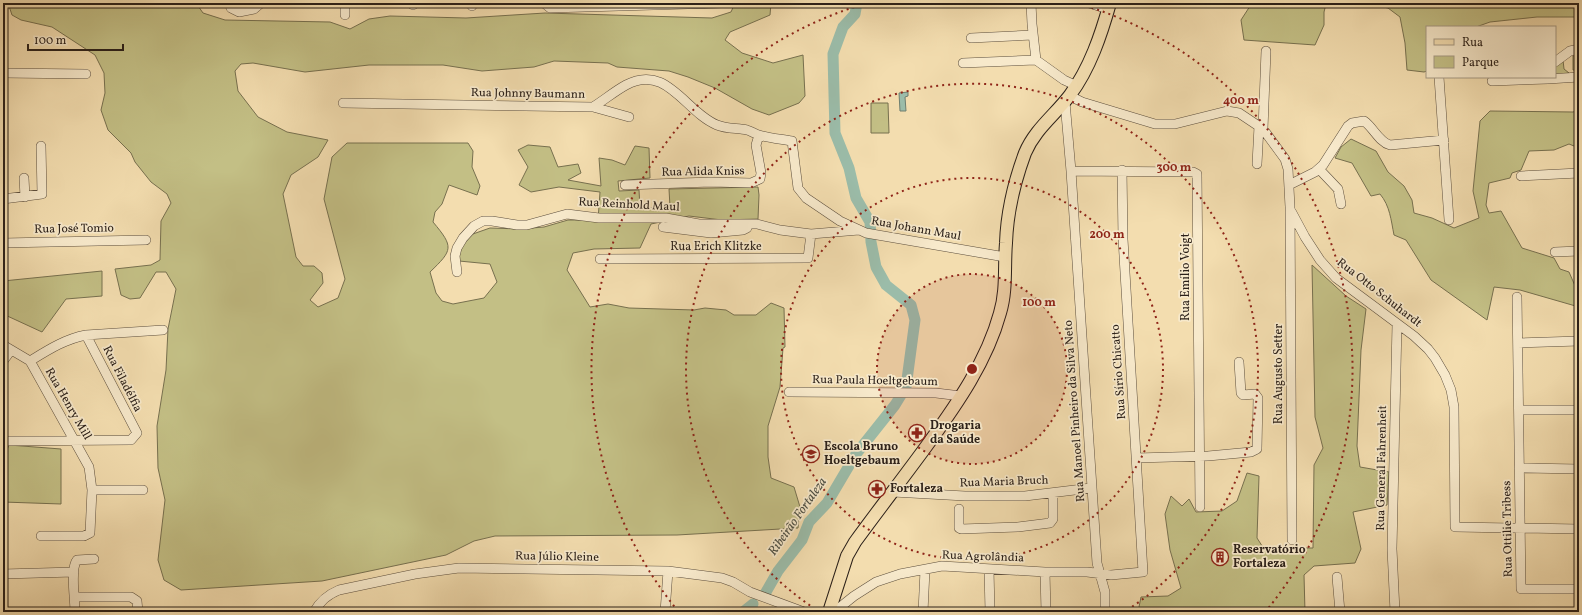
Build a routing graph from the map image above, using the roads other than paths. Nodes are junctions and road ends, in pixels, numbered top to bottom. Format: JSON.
{"nodes":[{"id":1,"x":261,"y":3,"type":"edge"},
{"id":2,"x":345,"y":3,"type":"edge"},
{"id":3,"x":544,"y":3,"type":"edge"},
{"id":4,"x":722,"y":3,"type":"edge"},
{"id":5,"x":1031,"y":3,"type":"edge"},
{"id":6,"x":1089,"y":3,"type":"edge"},
{"id":7,"x":613,"y":4,"type":"edge"},
{"id":8,"x":676,"y":4,"type":"edge"},
{"id":9,"x":230,"y":5,"type":"edge"},
{"id":10,"x":1109,"y":6,"type":"edge"},
{"id":11,"x":345,"y":15,"type":"dead end"},
{"id":12,"x":1033,"y":35,"type":"junction"},
{"id":13,"x":972,"y":38,"type":"dead end"},
{"id":14,"x":1579,"y":49,"type":"edge"},
{"id":15,"x":1266,"y":51,"type":"dead end"},
{"id":16,"x":1036,"y":60,"type":"junction"},
{"id":17,"x":1556,"y":61,"type":"edge"},
{"id":18,"x":963,"y":63,"type":"dead end"},
{"id":19,"x":3,"y":73,"type":"edge"},
{"id":20,"x":86,"y":74,"type":"dead end"},
{"id":21,"x":1579,"y":77,"type":"edge"},
{"id":22,"x":1439,"y":78,"type":"edge"},
{"id":23,"x":1548,"y":78,"type":"edge"},
{"id":24,"x":1556,"y":78,"type":"edge"},
{"id":25,"x":1492,"y":81,"type":"dead end"},
{"id":26,"x":1070,"y":95,"type":"junction"},
{"id":27,"x":342,"y":103,"type":"dead end"},
{"id":28,"x":593,"y":107,"type":"junction"},
{"id":29,"x":628,"y":117,"type":"dead end"},
{"id":30,"x":1261,"y":127,"type":"junction"},
{"id":31,"x":759,"y":135,"type":"junction"},
{"id":32,"x":1444,"y":140,"type":"junction"},
{"id":33,"x":41,"y":146,"type":"dead end"},
{"id":34,"x":1257,"y":164,"type":"dead end"},
{"id":35,"x":1318,"y":169,"type":"junction"},
{"id":36,"x":1122,"y":170,"type":"junction"},
{"id":37,"x":1071,"y":171,"type":"junction"},
{"id":38,"x":1579,"y":173,"type":"edge"},
{"id":39,"x":1521,"y":176,"type":"dead end"},
{"id":40,"x":24,"y":178,"type":"dead end"},
{"id":41,"x":625,"y":185,"type":"dead end"},
{"id":42,"x":1289,"y":185,"type":"junction"},
{"id":43,"x":26,"y":197,"type":"junction"},
{"id":44,"x":3,"y":199,"type":"edge"},
{"id":45,"x":1341,"y":204,"type":"dead end"},
{"id":46,"x":1290,"y":208,"type":"junction"},
{"id":47,"x":1449,"y":220,"type":"dead end"},
{"id":48,"x":749,"y":225,"type":"junction"},
{"id":49,"x":663,"y":227,"type":"dead end"},
{"id":50,"x":863,"y":231,"type":"junction"},
{"id":51,"x":810,"y":234,"type":"junction"},
{"id":52,"x":146,"y":240,"type":"dead end"},
{"id":53,"x":3,"y":243,"type":"edge"},
{"id":54,"x":1579,"y":251,"type":"edge"},
{"id":55,"x":1555,"y":252,"type":"dead end"},
{"id":56,"x":1005,"y":257,"type":"junction"},
{"id":57,"x":600,"y":259,"type":"dead end"},
{"id":58,"x":457,"y":272,"type":"dead end"},
{"id":59,"x":1517,"y":297,"type":"dead end"},
{"id":60,"x":1396,"y":324,"type":"junction"},
{"id":61,"x":163,"y":330,"type":"dead end"},
{"id":62,"x":86,"y":335,"type":"junction"},
{"id":63,"x":1579,"y":341,"type":"edge"},
{"id":64,"x":1518,"y":343,"type":"junction"},
{"id":65,"x":3,"y":345,"type":"edge"},
{"id":66,"x":12,"y":350,"type":"junction"},
{"id":67,"x":3,"y":361,"type":"edge"},
{"id":68,"x":30,"y":361,"type":"junction"},
{"id":69,"x":1239,"y":362,"type":"dead end"},
{"id":70,"x":789,"y":392,"type":"dead end"},
{"id":71,"x":961,"y":396,"type":"junction"},
{"id":72,"x":1519,"y":410,"type":"junction"},
{"id":73,"x":1579,"y":410,"type":"edge"},
{"id":74,"x":3,"y":440,"type":"edge"},
{"id":75,"x":75,"y":440,"type":"junction"},
{"id":76,"x":1201,"y":456,"type":"junction"},
{"id":77,"x":1136,"y":458,"type":"junction"},
{"id":78,"x":1519,"y":468,"type":"junction"},
{"id":79,"x":1579,"y":469,"type":"edge"},
{"id":80,"x":1091,"y":488,"type":"junction"},
{"id":81,"x":92,"y":490,"type":"junction"},
{"id":82,"x":143,"y":490,"type":"dead end"},
{"id":83,"x":893,"y":492,"type":"junction"},
{"id":84,"x":1053,"y":492,"type":"junction"},
{"id":85,"x":1200,"y":507,"type":"dead end"},
{"id":86,"x":959,"y":509,"type":"dead end"},
{"id":87,"x":1520,"y":529,"type":"junction"},
{"id":88,"x":1579,"y":529,"type":"edge"},
{"id":89,"x":41,"y":536,"type":"dead end"},
{"id":90,"x":1292,"y":540,"type":"dead end"},
{"id":91,"x":94,"y":559,"type":"dead end"},
{"id":92,"x":989,"y":569,"type":"junction"},
{"id":93,"x":925,"y":570,"type":"junction"},
{"id":94,"x":668,"y":571,"type":"junction"},
{"id":95,"x":74,"y":572,"type":"junction"},
{"id":96,"x":1045,"y":572,"type":"junction"},
{"id":97,"x":1143,"y":572,"type":"joint"},
{"id":98,"x":3,"y":574,"type":"edge"},
{"id":99,"x":1100,"y":574,"type":"junction"},
{"id":100,"x":1337,"y":577,"type":"dead end"},
{"id":101,"x":1579,"y":589,"type":"edge"},
{"id":102,"x":75,"y":597,"type":"junction"},
{"id":103,"x":75,"y":612,"type":"edge"},
{"id":104,"x":138,"y":612,"type":"edge"},
{"id":105,"x":314,"y":612,"type":"edge"},
{"id":106,"x":665,"y":612,"type":"edge"},
{"id":107,"x":804,"y":612,"type":"edge"},
{"id":108,"x":829,"y":612,"type":"edge"},
{"id":109,"x":834,"y":612,"type":"edge"},
{"id":110,"x":923,"y":612,"type":"edge"},
{"id":111,"x":990,"y":612,"type":"edge"},
{"id":112,"x":1046,"y":612,"type":"edge"},
{"id":113,"x":1105,"y":612,"type":"edge"},
{"id":114,"x":1340,"y":612,"type":"edge"},
{"id":115,"x":1395,"y":612,"type":"edge"}],
"edges":[{"from":1,"to":9,"type":"street"},
{"from":2,"to":11,"type":"street"},
{"from":3,"to":7,"type":"street"},
{"from":4,"to":8,"type":"street"},
{"from":5,"to":12,"type":"street"},
{"from":6,"to":10,"type":"street"},
{"from":7,"to":8,"type":"street"},
{"from":10,"to":26,"type":"main road"},
{"from":12,"to":13,"type":"street"},
{"from":12,"to":16,"type":"street"},
{"from":14,"to":17,"type":"street"},
{"from":15,"to":30,"type":"street"},
{"from":16,"to":18,"type":"street"},
{"from":16,"to":26,"type":"street","name":"Rua Otto Schuhardt"},
{"from":19,"to":20,"type":"street"},
{"from":21,"to":24,"type":"street"},
{"from":22,"to":32,"type":"street"},
{"from":23,"to":25,"type":"street"},
{"from":26,"to":30,"type":"street","name":"Rua Otto Schuhardt"},
{"from":26,"to":37,"type":"street","name":"Rua Manoel Pinheiro da Silva Neto"},
{"from":26,"to":56,"type":"main road"},
{"from":27,"to":28,"type":"street","name":"Rua Johnny Baumann"},
{"from":28,"to":29,"type":"street"},
{"from":28,"to":31,"type":"street","name":"Rua Johnny Baumann"},
{"from":30,"to":34,"type":"street"},
{"from":30,"to":42,"type":"street","name":"Rua Otto Schuhardt"},
{"from":31,"to":41,"type":"street","name":"Rua Alida Kniss"},
{"from":31,"to":50,"type":"street","name":"Rua Johann Maul"},
{"from":32,"to":35,"type":"street"},
{"from":32,"to":47,"type":"street"},
{"from":33,"to":43,"type":"street"},
{"from":35,"to":42,"type":"street"},
{"from":35,"to":45,"type":"street"},
{"from":36,"to":37,"type":"street","name":"Rua Emílio Voigt"},
{"from":36,"to":76,"type":"street","name":"Rua Emílio Voigt"},
{"from":36,"to":77,"type":"street","name":"Rua Sírio Chicatto"},
{"from":37,"to":80,"type":"street","name":"Rua Manoel Pinheiro da Silva Neto"},
{"from":38,"to":39,"type":"street"},
{"from":40,"to":43,"type":"street"},
{"from":42,"to":46,"type":"street","name":"Rua Otto Schuhardt"},
{"from":43,"to":44,"type":"street"},
{"from":46,"to":60,"type":"street","name":"Rua Otto Schuhardt"},
{"from":46,"to":90,"type":"street","name":"Rua Augusto Setter"},
{"from":48,"to":49,"type":"street"},
{"from":48,"to":51,"type":"street","name":"Rua Reinhold Maul"},
{"from":48,"to":58,"type":"street","name":"Rua Reinhold Maul"},
{"from":50,"to":51,"type":"street","name":"Rua Reinhold Maul"},
{"from":50,"to":56,"type":"street","name":"Rua Johann Maul"},
{"from":51,"to":57,"type":"street","name":"Rua Erich Klitzke"},
{"from":52,"to":53,"type":"street","name":"Rua José Tomio"},
{"from":54,"to":55,"type":"street"},
{"from":56,"to":71,"type":"main road"},
{"from":59,"to":64,"type":"street","name":"Rua Ottilie Tribess"},
{"from":60,"to":87,"type":"street","name":"Rua Otto Schuhardt"},
{"from":60,"to":115,"type":"street","name":"Rua General Fahrenheit"},
{"from":61,"to":62,"type":"street"},
{"from":62,"to":68,"type":"street"},
{"from":62,"to":75,"type":"street","name":"Rua Filadélfia"},
{"from":63,"to":64,"type":"street"},
{"from":64,"to":72,"type":"street","name":"Rua Ottilie Tribess"},
{"from":65,"to":66,"type":"street","name":"Rua Henry Mill"},
{"from":66,"to":67,"type":"street"},
{"from":66,"to":68,"type":"street","name":"Rua Henry Mill"},
{"from":68,"to":75,"type":"street","name":"Rua Henry Mill"},
{"from":69,"to":76,"type":"street"},
{"from":70,"to":71,"type":"street","name":"Rua Paula Hoeltgebaum"},
{"from":71,"to":83,"type":"main road"},
{"from":72,"to":73,"type":"street"},
{"from":72,"to":78,"type":"street","name":"Rua Ottilie Tribess"},
{"from":74,"to":75,"type":"street"},
{"from":75,"to":81,"type":"street","name":"Rua Henry Mill"},
{"from":76,"to":77,"type":"street"},
{"from":76,"to":85,"type":"street","name":"Rua Emílio Voigt"},
{"from":77,"to":97,"type":"street","name":"Rua Sírio Chicatto"},
{"from":78,"to":79,"type":"street"},
{"from":78,"to":87,"type":"street","name":"Rua Ottilie Tribess"},
{"from":80,"to":84,"type":"street","name":"Rua Maria Bruch"},
{"from":80,"to":99,"type":"street","name":"Rua Manoel Pinheiro da Silva Neto"},
{"from":81,"to":82,"type":"street"},
{"from":81,"to":89,"type":"street","name":"Rua Henry Mill"},
{"from":83,"to":84,"type":"street","name":"Rua Maria Bruch"},
{"from":83,"to":108,"type":"main road"},
{"from":84,"to":86,"type":"street"},
{"from":87,"to":88,"type":"street"},
{"from":87,"to":101,"type":"street","name":"Rua Ottilie Tribess"},
{"from":91,"to":95,"type":"street"},
{"from":92,"to":93,"type":"street","name":"Rua Agrolândia"},
{"from":92,"to":96,"type":"street","name":"Rua Agrolândia"},
{"from":92,"to":111,"type":"street"},
{"from":93,"to":109,"type":"street","name":"Rua Agrolândia"},
{"from":93,"to":110,"type":"street"},
{"from":94,"to":105,"type":"street","name":"Rua Júlio Kleine"},
{"from":94,"to":106,"type":"street"},
{"from":94,"to":107,"type":"street","name":"Rua Júlio Kleine"},
{"from":95,"to":98,"type":"street"},
{"from":95,"to":102,"type":"street"},
{"from":96,"to":99,"type":"street","name":"Rua Agrolândia"},
{"from":96,"to":112,"type":"street"},
{"from":97,"to":99,"type":"street","name":"Rua Agrolândia"},
{"from":99,"to":113,"type":"street","name":"Rua Manoel Pinheiro da Silva Neto"},
{"from":100,"to":114,"type":"street"},
{"from":102,"to":103,"type":"street"},
{"from":102,"to":104,"type":"street"}]}
